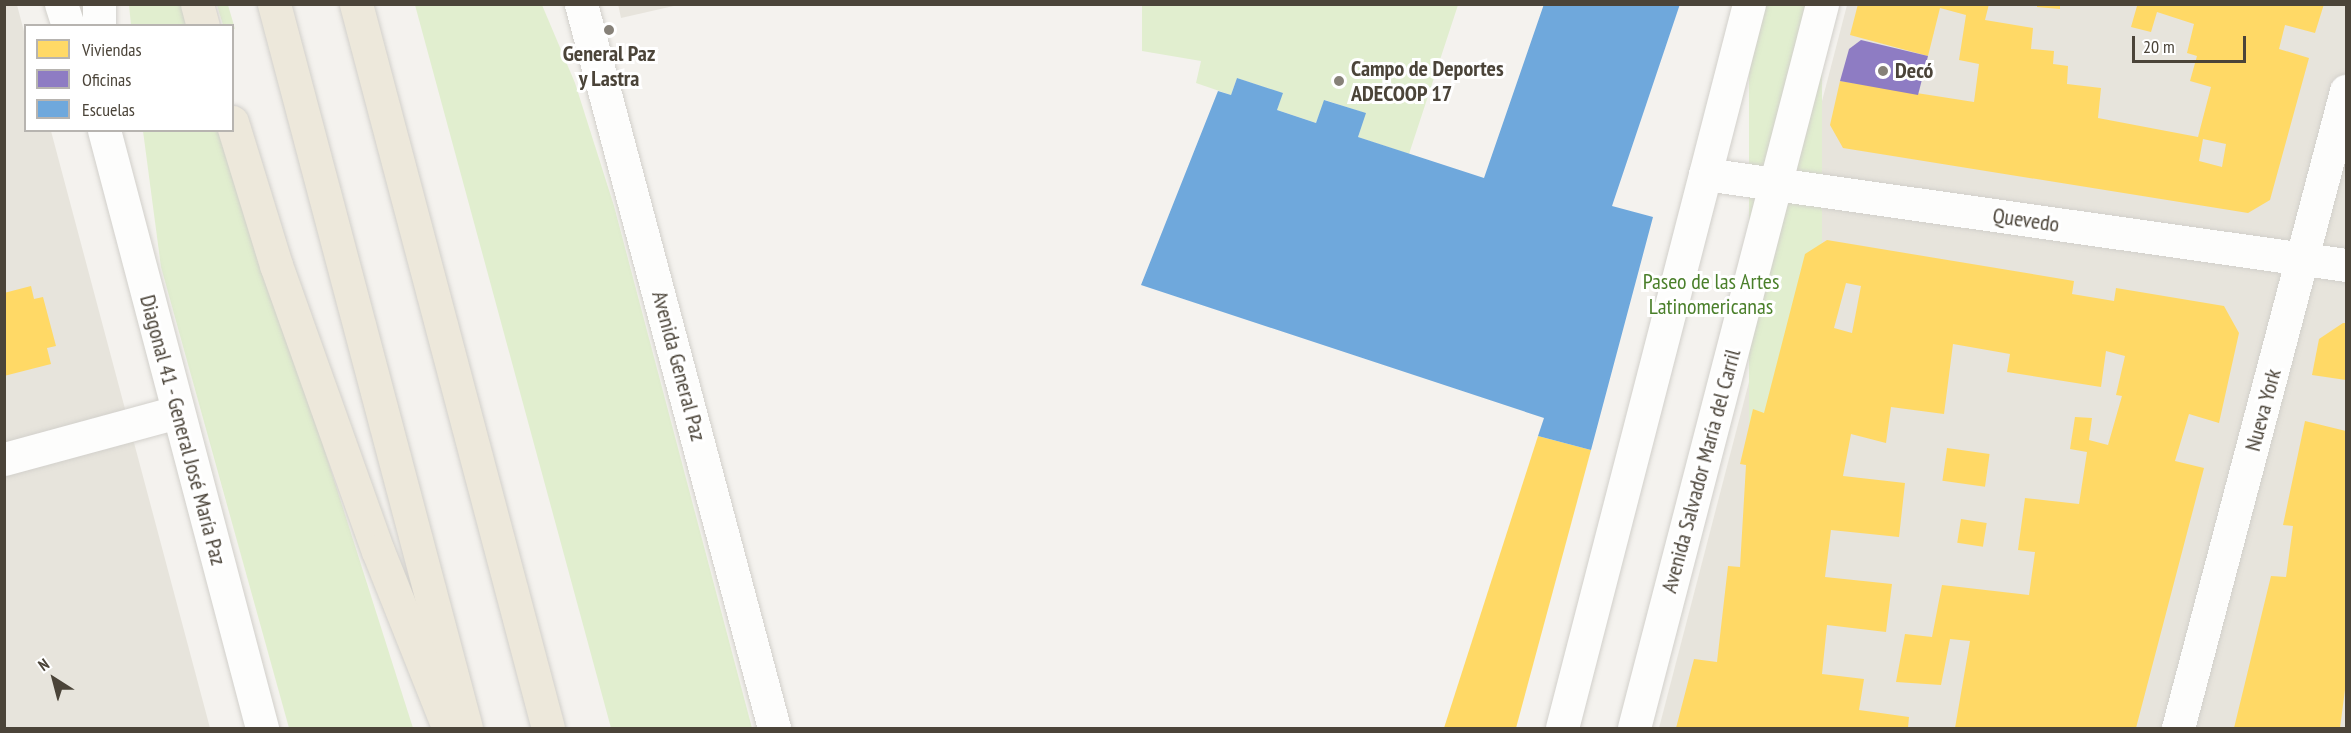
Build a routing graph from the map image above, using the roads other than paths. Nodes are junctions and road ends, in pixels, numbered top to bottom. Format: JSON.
{"nodes":[{"id":1,"x":61,"y":4,"type":"edge"},
{"id":2,"x":99,"y":4,"type":"edge"},
{"id":3,"x":197,"y":4,"type":"edge"},
{"id":4,"x":274,"y":4,"type":"edge"},
{"id":5,"x":356,"y":4,"type":"edge"},
{"id":6,"x":581,"y":4,"type":"edge"},
{"id":7,"x":1749,"y":4,"type":"edge"},
{"id":8,"x":1822,"y":4,"type":"edge"},
{"id":9,"x":67,"y":24,"type":"edge"},
{"id":10,"x":99,"y":24,"type":"edge"},
{"id":11,"x":202,"y":24,"type":"edge"},
{"id":12,"x":2346,"y":92,"type":"edge"},
{"id":13,"x":234,"y":128,"type":"edge"},
{"id":14,"x":105,"y":132,"type":"edge"},
{"id":15,"x":1705,"y":174,"type":"junction"},
{"id":16,"x":1775,"y":184,"type":"junction"},
{"id":17,"x":2303,"y":259,"type":"junction"},
{"id":18,"x":2346,"y":265,"type":"edge"},
{"id":19,"x":177,"y":412,"type":"junction"},
{"id":20,"x":4,"y":459,"type":"edge"},
{"id":21,"x":262,"y":729,"type":"edge"},
{"id":22,"x":449,"y":729,"type":"edge"},
{"id":23,"x":466,"y":729,"type":"edge"},
{"id":24,"x":548,"y":729,"type":"edge"},
{"id":25,"x":774,"y":729,"type":"edge"},
{"id":26,"x":1562,"y":729,"type":"edge"},
{"id":27,"x":1634,"y":729,"type":"edge"},
{"id":28,"x":2178,"y":729,"type":"edge"}],
"edges":[{"from":1,"to":9,"type":"street"},
{"from":2,"to":10,"type":"street"},
{"from":3,"to":11,"type":"highway"},
{"from":4,"to":23,"type":"highway"},
{"from":5,"to":24,"type":"highway"},
{"from":6,"to":25,"type":"street","name":"Avenida General Paz"},
{"from":7,"to":15,"type":"street"},
{"from":8,"to":16,"type":"street","name":"Avenida Salvador María del Carril"},
{"from":12,"to":17,"type":"street","name":"Nueva York"},
{"from":13,"to":22,"type":"highway"},
{"from":14,"to":19,"type":"street","name":"Diagonal 41 - General José María Paz"},
{"from":15,"to":16,"type":"street","name":"Quevedo"},
{"from":15,"to":26,"type":"street"},
{"from":16,"to":17,"type":"street","name":"Quevedo"},
{"from":16,"to":27,"type":"street","name":"Avenida Salvador María del Carril"},
{"from":17,"to":18,"type":"street","name":"Quevedo"},
{"from":17,"to":28,"type":"street","name":"Nueva York"},
{"from":19,"to":20,"type":"street"},
{"from":19,"to":21,"type":"street","name":"Diagonal 41 - General José María Paz"}]}
